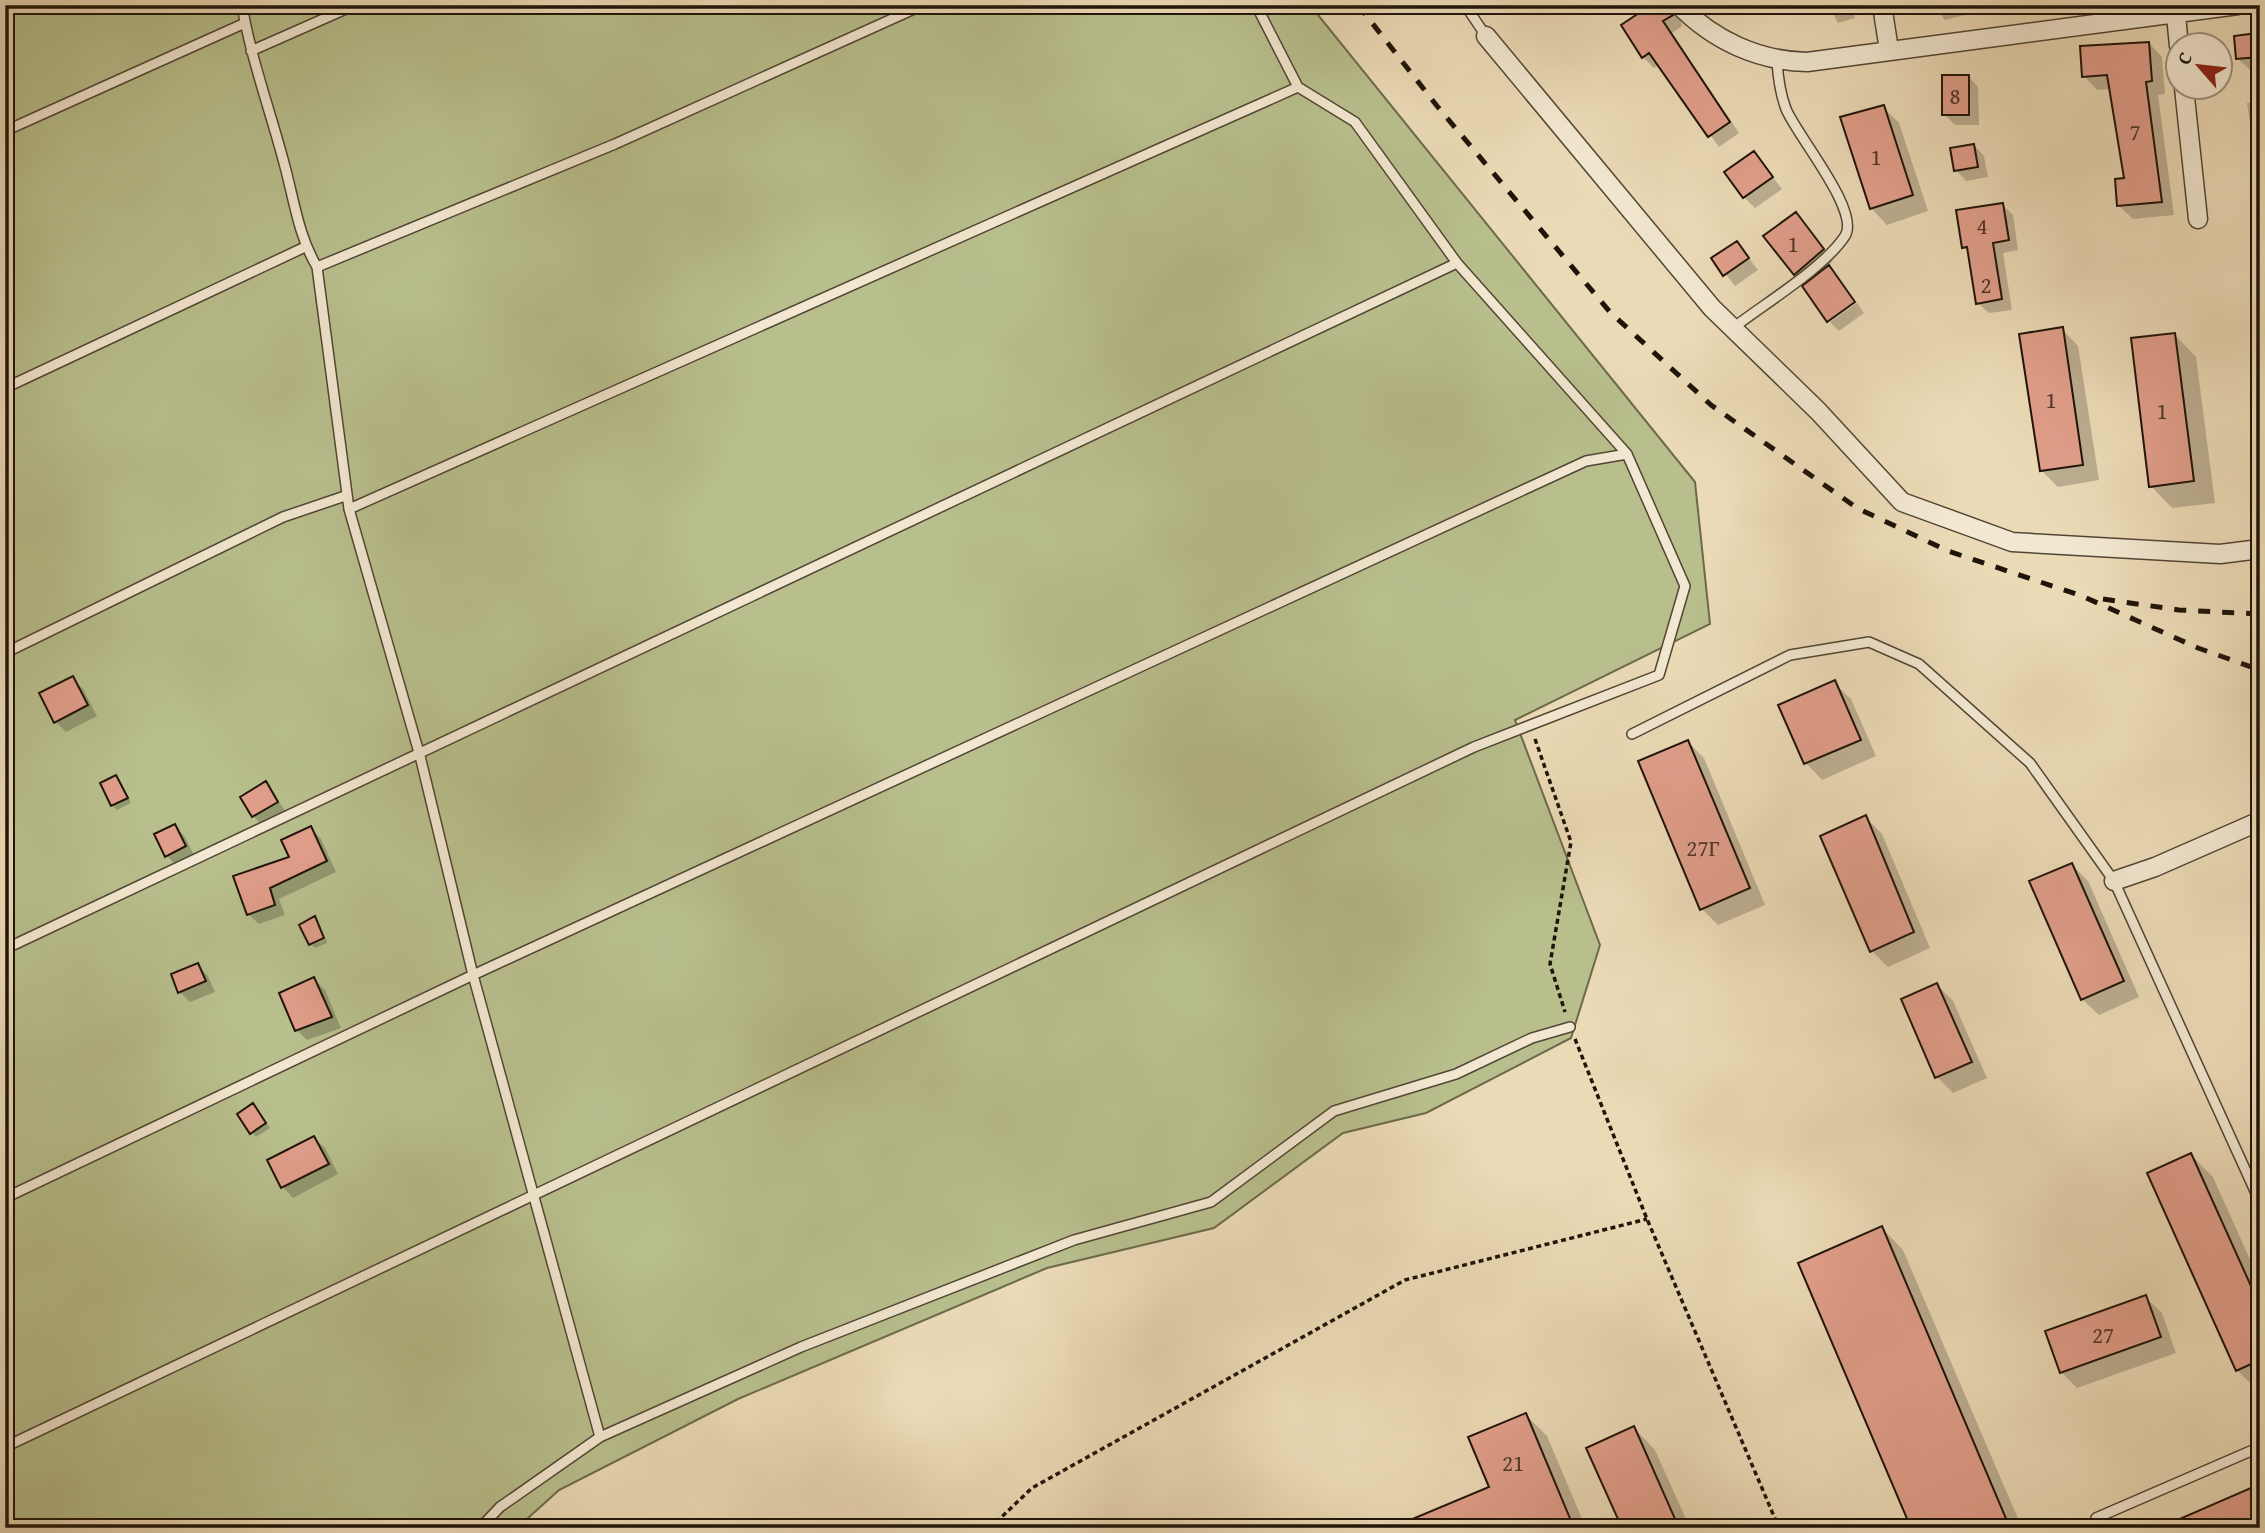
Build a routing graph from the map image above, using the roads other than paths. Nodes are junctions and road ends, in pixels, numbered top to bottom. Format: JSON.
{"nodes":[{"id":1,"x":242,"y":5,"type":"edge"},
{"id":2,"x":355,"y":5,"type":"edge"},
{"id":3,"x":923,"y":5,"type":"edge"},
{"id":4,"x":1256,"y":5,"type":"edge"},
{"id":5,"x":1465,"y":5,"type":"edge"},
{"id":6,"x":1679,"y":5,"type":"edge"},
{"id":7,"x":1882,"y":5,"type":"edge"},
{"id":8,"x":2238,"y":5,"type":"edge"},
{"id":9,"x":2175,"y":10,"type":"edge"},
{"id":10,"x":245,"y":23,"type":"junction"},
{"id":11,"x":2177,"y":32,"type":"edge"},
{"id":12,"x":1486,"y":36,"type":"joint"},
{"id":13,"x":1889,"y":50,"type":"junction"},
{"id":14,"x":251,"y":51,"type":"junction"},
{"id":15,"x":1777,"y":61,"type":"junction"},
{"id":16,"x":1298,"y":87,"type":"junction"},
{"id":17,"x":2185,"y":102,"type":"edge"},
{"id":18,"x":5,"y":131,"type":"edge"},
{"id":19,"x":2198,"y":219,"type":"dead end"},
{"id":20,"x":305,"y":247,"type":"junction"},
{"id":21,"x":1457,"y":263,"type":"junction"},
{"id":22,"x":317,"y":267,"type":"junction"},
{"id":23,"x":1732,"y":328,"type":"junction"},
{"id":24,"x":5,"y":388,"type":"edge"},
{"id":25,"x":1628,"y":454,"type":"junction"},
{"id":26,"x":345,"y":496,"type":"junction"},
{"id":27,"x":349,"y":509,"type":"junction"},
{"id":28,"x":2260,"y":550,"type":"edge"},
{"id":29,"x":5,"y":653,"type":"edge"},
{"id":30,"x":1632,"y":734,"type":"dead end"},
{"id":31,"x":420,"y":756,"type":"junction"},
{"id":32,"x":2260,"y":821,"type":"edge"},
{"id":33,"x":2114,"y":881,"type":"junction"},
{"id":34,"x":5,"y":949,"type":"edge"},
{"id":35,"x":473,"y":975,"type":"junction"},
{"id":36,"x":1570,"y":1027,"type":"road end"},
{"id":37,"x":534,"y":1195,"type":"junction"},
{"id":38,"x":5,"y":1198,"type":"edge"},
{"id":39,"x":2260,"y":1202,"type":"edge"},
{"id":40,"x":600,"y":1437,"type":"junction"},
{"id":41,"x":5,"y":1447,"type":"edge"},
{"id":42,"x":2260,"y":1447,"type":"edge"},
{"id":43,"x":2096,"y":1518,"type":"dead end"},
{"id":44,"x":480,"y":1528,"type":"edge"}],
"edges":[{"from":1,"to":10,"type":"lane"},
{"from":2,"to":14,"type":"lane"},
{"from":3,"to":22,"type":"lane"},
{"from":4,"to":16,"type":"lane"},
{"from":5,"to":12,"type":"lane"},
{"from":6,"to":15,"type":"street"},
{"from":7,"to":13,"type":"street"},
{"from":8,"to":9,"type":"street"},
{"from":9,"to":11,"type":"street"},
{"from":9,"to":13,"type":"street"},
{"from":10,"to":14,"type":"lane"},
{"from":10,"to":18,"type":"lane"},
{"from":12,"to":23,"type":"street"},
{"from":13,"to":15,"type":"street"},
{"from":14,"to":20,"type":"lane"},
{"from":15,"to":23,"type":"lane"},
{"from":16,"to":21,"type":"lane"},
{"from":16,"to":27,"type":"lane"},
{"from":17,"to":19,"type":"street"},
{"from":20,"to":22,"type":"lane"},
{"from":20,"to":24,"type":"lane"},
{"from":21,"to":25,"type":"lane"},
{"from":21,"to":31,"type":"lane"},
{"from":22,"to":26,"type":"lane"},
{"from":23,"to":28,"type":"street"},
{"from":25,"to":35,"type":"lane"},
{"from":25,"to":37,"type":"lane"},
{"from":26,"to":27,"type":"lane"},
{"from":26,"to":29,"type":"lane"},
{"from":27,"to":31,"type":"lane"},
{"from":30,"to":33,"type":"lane"},
{"from":31,"to":34,"type":"lane"},
{"from":31,"to":35,"type":"lane"},
{"from":32,"to":33,"type":"street"},
{"from":33,"to":39,"type":"lane"},
{"from":35,"to":37,"type":"lane"},
{"from":35,"to":38,"type":"lane"},
{"from":36,"to":40,"type":"lane"},
{"from":37,"to":40,"type":"lane"},
{"from":37,"to":41,"type":"lane"},
{"from":40,"to":44,"type":"lane"},
{"from":42,"to":43,"type":"lane"}]}
